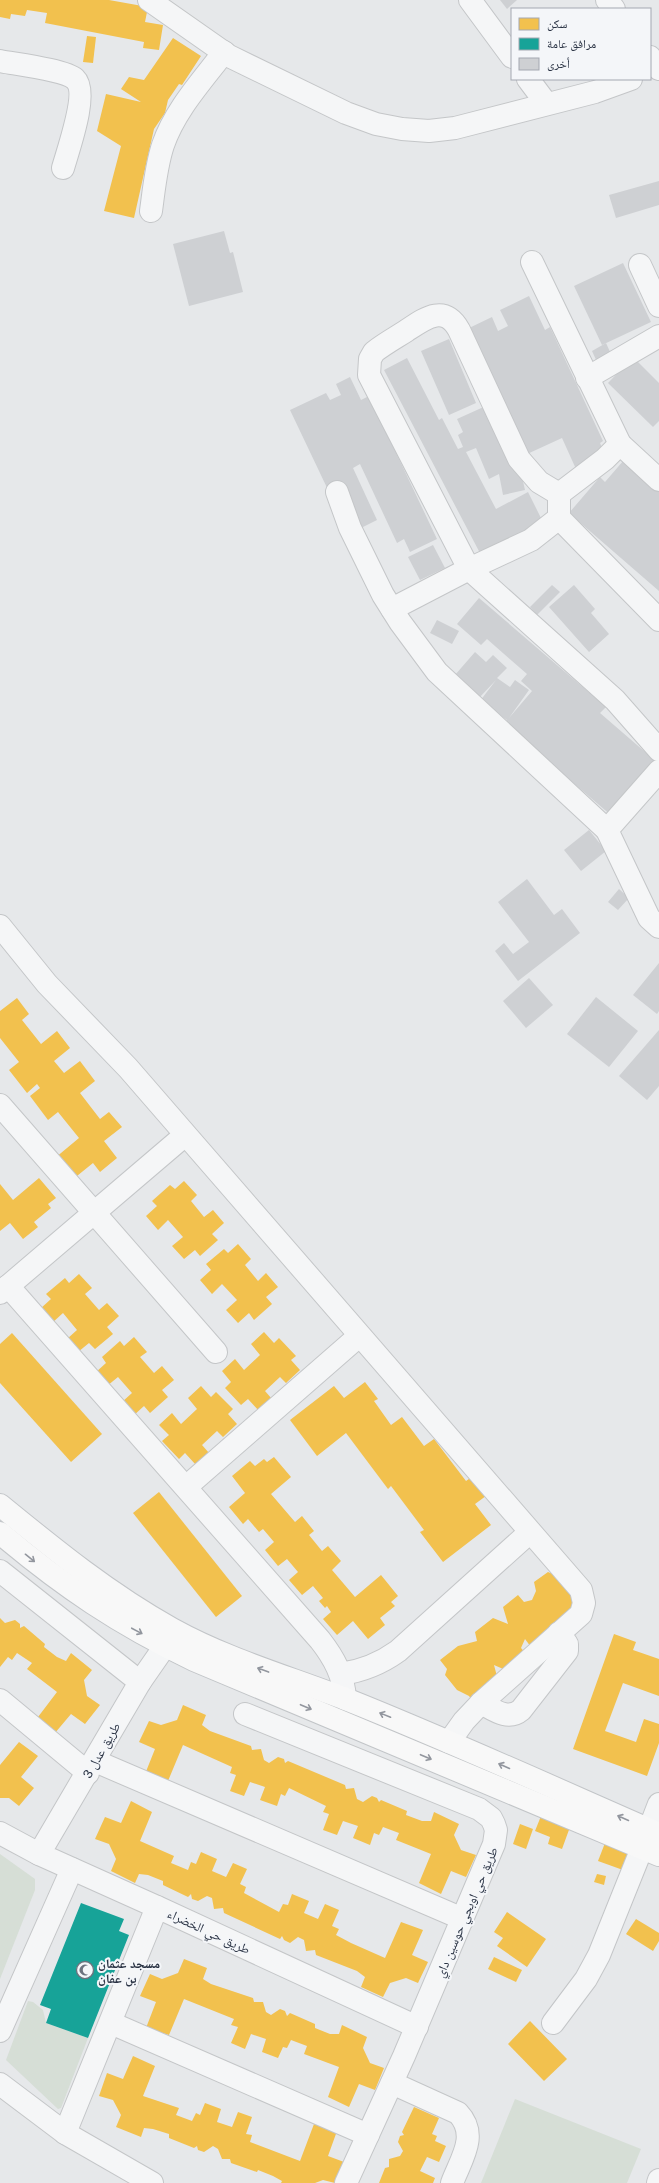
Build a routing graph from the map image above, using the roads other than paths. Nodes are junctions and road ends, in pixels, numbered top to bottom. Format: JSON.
{"nodes":[{"id":1,"x":149,"y":0,"type":"edge"},
{"id":2,"x":470,"y":0,"type":"edge"},
{"id":3,"x":607,"y":0,"type":"edge"},
{"id":4,"x":613,"y":8,"type":"edge"},
{"id":5,"x":224,"y":52,"type":"junction"},
{"id":6,"x":511,"y":56,"type":"edge"},
{"id":7,"x":0,"y":61,"type":"edge"},
{"id":8,"x":529,"y":80,"type":"edge"},
{"id":9,"x":628,"y":80,"type":"edge"},
{"id":10,"x":546,"y":103,"type":"junction"},
{"id":11,"x":63,"y":168,"type":"dead end"},
{"id":12,"x":151,"y":211,"type":"dead end"},
{"id":13,"x":532,"y":262,"type":"dead end"},
{"id":14,"x":640,"y":265,"type":"dead end"},
{"id":15,"x":659,"y":306,"type":"edge"},
{"id":16,"x":659,"y":336,"type":"edge"},
{"id":17,"x":587,"y":378,"type":"junction"},
{"id":18,"x":620,"y":444,"type":"junction"},
{"id":19,"x":659,"y":480,"type":"edge"},
{"id":20,"x":337,"y":492,"type":"dead end"},
{"id":21,"x":559,"y":494,"type":"junction"},
{"id":22,"x":559,"y":518,"type":"junction"},
{"id":23,"x":469,"y":569,"type":"junction"},
{"id":24,"x":392,"y":609,"type":"junction"},
{"id":25,"x":659,"y":620,"type":"edge"},
{"id":26,"x":659,"y":750,"type":"edge"},
{"id":27,"x":659,"y":771,"type":"edge"},
{"id":28,"x":607,"y":830,"type":"junction"},
{"id":29,"x":659,"y":927,"type":"edge"},
{"id":30,"x":3,"y":937,"type":"edge"},
{"id":31,"x":0,"y":1105,"type":"edge"},
{"id":32,"x":184,"y":1136,"type":"junction"},
{"id":33,"x":95,"y":1213,"type":"junction"},
{"id":34,"x":4,"y":1289,"type":"edge"},
{"id":35,"x":359,"y":1336,"type":"junction"},
{"id":36,"x":216,"y":1352,"type":"dead end"},
{"id":37,"x":186,"y":1487,"type":"junction"},
{"id":38,"x":0,"y":1506,"type":"edge"},
{"id":39,"x":0,"y":1532,"type":"edge"},
{"id":40,"x":530,"y":1532,"type":"junction"},
{"id":41,"x":0,"y":1571,"type":"edge"},
{"id":42,"x":559,"y":1633,"type":"junction"},
{"id":43,"x":165,"y":1646,"type":"junction"},
{"id":44,"x":341,"y":1674,"type":"junction"},
{"id":45,"x":140,"y":1682,"type":"junction"},
{"id":46,"x":345,"y":1699,"type":"junction"},
{"id":47,"x":0,"y":1700,"type":"edge"},
{"id":48,"x":481,"y":1703,"type":"junction"},
{"id":49,"x":245,"y":1714,"type":"dead end"},
{"id":50,"x":449,"y":1742,"type":"junction"},
{"id":51,"x":92,"y":1767,"type":"junction"},
{"id":52,"x":659,"y":1804,"type":"edge"},
{"id":53,"x":0,"y":1833,"type":"edge"},
{"id":54,"x":652,"y":1842,"type":"edge"},
{"id":55,"x":39,"y":1854,"type":"junction"},
{"id":56,"x":72,"y":1869,"type":"junction"},
{"id":57,"x":157,"y":1907,"type":"junction"},
{"id":58,"x":463,"y":1919,"type":"junction"},
{"id":59,"x":111,"y":2023,"type":"junction"},
{"id":60,"x":553,"y":2023,"type":"dead end"},
{"id":61,"x":417,"y":2027,"type":"junction"},
{"id":62,"x":0,"y":2031,"type":"edge"},
{"id":63,"x":392,"y":2083,"type":"junction"},
{"id":64,"x":0,"y":2084,"type":"edge"},
{"id":65,"x":65,"y":2133,"type":"junction"},
{"id":66,"x":368,"y":2135,"type":"junction"},
{"id":67,"x":659,"y":2180,"type":"edge"},
{"id":68,"x":152,"y":2183,"type":"edge"},
{"id":69,"x":346,"y":2183,"type":"edge"},
{"id":70,"x":452,"y":2183,"type":"edge"},
{"id":71,"x":658,"y":2183,"type":"edge"}],
"edges":[{"from":1,"to":5,"type":"street"},
{"from":2,"to":6,"type":"street"},
{"from":3,"to":4,"type":"street"},
{"from":5,"to":10,"type":"street"},
{"from":5,"to":12,"type":"street"},
{"from":7,"to":11,"type":"street"},
{"from":8,"to":10,"type":"street"},
{"from":9,"to":10,"type":"street"},
{"from":13,"to":17,"type":"street"},
{"from":14,"to":15,"type":"street"},
{"from":16,"to":17,"type":"street"},
{"from":17,"to":18,"type":"street"},
{"from":18,"to":19,"type":"street"},
{"from":18,"to":21,"type":"street"},
{"from":20,"to":24,"type":"street"},
{"from":21,"to":22,"type":"street"},
{"from":21,"to":23,"type":"street"},
{"from":22,"to":23,"type":"street"},
{"from":22,"to":25,"type":"street"},
{"from":23,"to":24,"type":"street"},
{"from":23,"to":26,"type":"street"},
{"from":24,"to":28,"type":"street"},
{"from":27,"to":28,"type":"street"},
{"from":28,"to":29,"type":"street"},
{"from":30,"to":32,"type":"street"},
{"from":31,"to":33,"type":"street"},
{"from":32,"to":33,"type":"street"},
{"from":32,"to":35,"type":"street"},
{"from":33,"to":34,"type":"street"},
{"from":33,"to":36,"type":"street"},
{"from":34,"to":37,"type":"street"},
{"from":35,"to":37,"type":"street"},
{"from":35,"to":40,"type":"street"},
{"from":37,"to":44,"type":"street"},
{"from":46,"to":38,"type":"main road","one_way":true},
{"from":39,"to":43,"type":"main road","one_way":true},
{"from":40,"to":42,"type":"street"},
{"from":40,"to":44,"type":"street"},
{"from":41,"to":45,"type":"street"},
{"from":42,"to":48,"type":"street"},
{"from":42,"to":48,"type":"street"},
{"from":43,"to":45,"type":"street","name":"طريق عدل 3"},
{"from":43,"to":54,"type":"main road","one_way":true},
{"from":44,"to":46,"type":"street"},
{"from":45,"to":51,"type":"street","name":"طريق عدل 3"},
{"from":50,"to":46,"type":"main road","one_way":true},
{"from":47,"to":51,"type":"street"},
{"from":48,"to":50,"type":"street"},
{"from":49,"to":58,"type":"street","name":"طريق حي اوبجي حوسين داي"},
{"from":54,"to":50,"type":"main road","one_way":true},
{"from":51,"to":55,"type":"street","name":"طريق عدل 3"},
{"from":51,"to":58,"type":"street"},
{"from":52,"to":54,"type":"street"},
{"from":53,"to":55,"type":"street"},
{"from":54,"to":60,"type":"street"},
{"from":55,"to":56,"type":"street"},
{"from":56,"to":57,"type":"street"},
{"from":56,"to":62,"type":"street"},
{"from":57,"to":59,"type":"street","name":"طريق حي الخضراء"},
{"from":57,"to":61,"type":"street","name":"طريق حي الخضراء"},
{"from":58,"to":61,"type":"street","name":"طريق حي اوبجي حوسين داي"},
{"from":59,"to":65,"type":"street","name":"طريق حي الخضراء"},
{"from":59,"to":66,"type":"street"},
{"from":61,"to":63,"type":"street","name":"طريق حي اوبجي حوسين داي"},
{"from":63,"to":66,"type":"street","name":"طريق حي اوبجي حوسين داي"},
{"from":63,"to":70,"type":"street"},
{"from":64,"to":65,"type":"street"},
{"from":65,"to":68,"type":"street"},
{"from":66,"to":69,"type":"street","name":"طريق حي اوبجي حوسين داي"},
{"from":67,"to":71,"type":"street"}]}
